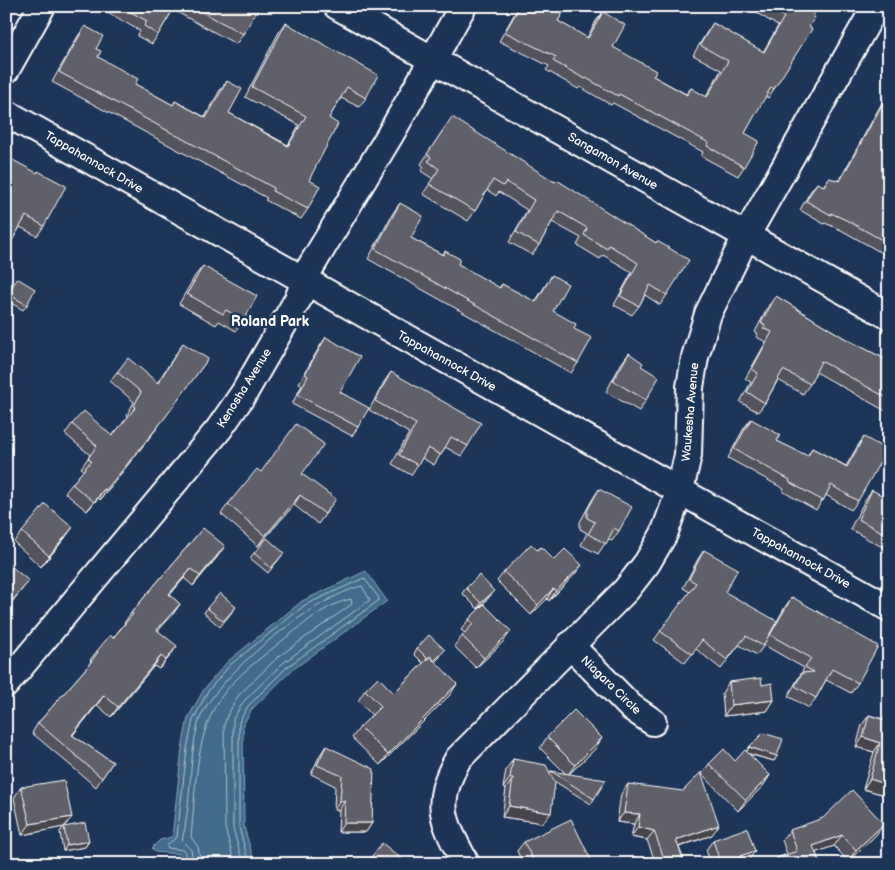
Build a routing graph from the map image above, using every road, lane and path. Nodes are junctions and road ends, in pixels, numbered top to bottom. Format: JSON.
{"nodes":[{"id":1,"x":42,"y":6,"type":"edge"},
{"id":2,"x":337,"y":6,"type":"edge"},
{"id":3,"x":463,"y":6,"type":"edge"},
{"id":4,"x":876,"y":6,"type":"edge"},
{"id":5,"x":432,"y":61,"type":"junction"},
{"id":6,"x":6,"y":70,"type":"edge"},
{"id":7,"x":6,"y":113,"type":"edge"},
{"id":8,"x":746,"y":236,"type":"junction"},
{"id":9,"x":304,"y":279,"type":"junction"},
{"id":10,"x":889,"y":316,"type":"edge"},
{"id":11,"x":680,"y":490,"type":"junction"},
{"id":12,"x":889,"y":608,"type":"edge"},
{"id":13,"x":570,"y":645,"type":"junction"},
{"id":14,"x":6,"y":684,"type":"edge"},
{"id":15,"x":653,"y":722,"type":"dead end"},
{"id":16,"x":466,"y":864,"type":"edge"}],
"edges":[{"from":1,"to":6,"type":"street"},
{"from":2,"to":5,"type":"street","name":"Sangamon Avenue"},
{"from":3,"to":5,"type":"street","name":"Kenosha Avenue"},
{"from":4,"to":8,"type":"street","name":"Waukesha Avenue"},
{"from":5,"to":8,"type":"street","name":"Sangamon Avenue"},
{"from":5,"to":9,"type":"street","name":"Kenosha Avenue"},
{"from":7,"to":9,"type":"street","name":"Tappahannock Drive"},
{"from":8,"to":10,"type":"street","name":"Sangamon Avenue"},
{"from":8,"to":11,"type":"street","name":"Waukesha Avenue"},
{"from":9,"to":11,"type":"street","name":"Tappahannock Drive"},
{"from":9,"to":14,"type":"street","name":"Kenosha Avenue"},
{"from":11,"to":12,"type":"street","name":"Tappahannock Drive"},
{"from":11,"to":13,"type":"street","name":"Waukesha Avenue"},
{"from":13,"to":15,"type":"street","name":"Niagara Circle"},
{"from":13,"to":16,"type":"street","name":"Waukesha Avenue"}]}
